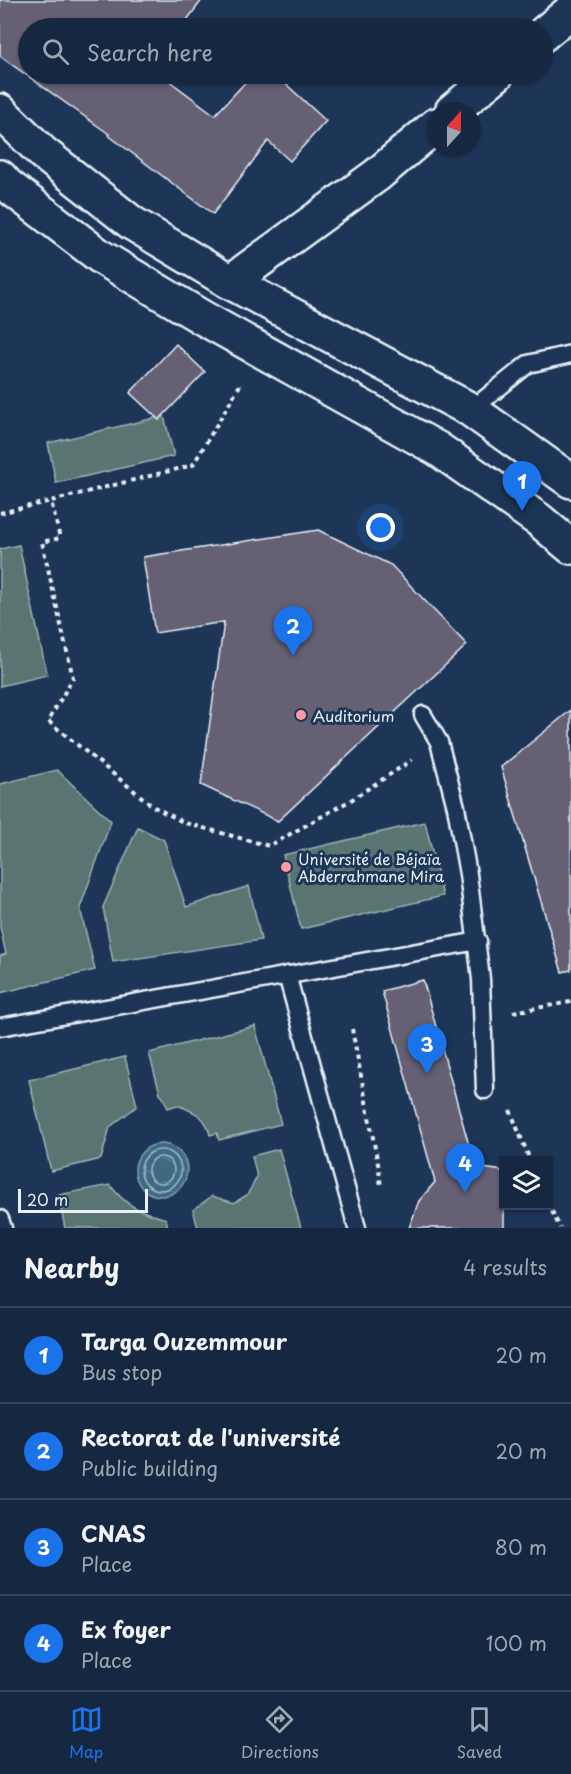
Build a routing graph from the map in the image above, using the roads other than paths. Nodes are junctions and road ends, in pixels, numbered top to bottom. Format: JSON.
{"nodes":[{"id":1,"x":571,"y":11,"type":"edge"},
{"id":2,"x":553,"y":26,"type":"edge"},
{"id":3,"x":485,"y":84,"type":"edge"},
{"id":4,"x":463,"y":102,"type":"edge"},
{"id":5,"x":0,"y":111,"type":"edge"},
{"id":6,"x":427,"y":133,"type":"edge"},
{"id":7,"x":0,"y":177,"type":"edge"},
{"id":8,"x":230,"y":282,"type":"junction"},
{"id":9,"x":571,"y":354,"type":"edge"},
{"id":10,"x":471,"y":410,"type":"junction"},
{"id":11,"x":438,"y":449,"type":"junction"},
{"id":12,"x":571,"y":481,"type":"edge"},
{"id":13,"x":571,"y":547,"type":"edge"},
{"id":14,"x":423,"y":715,"type":"dead end"},
{"id":15,"x":478,"y":941,"type":"junction"},
{"id":16,"x":287,"y":975,"type":"junction"},
{"id":17,"x":0,"y":1027,"type":"edge"},
{"id":18,"x":485,"y":1090,"type":"road end"},
{"id":19,"x":0,"y":1219,"type":"edge"},
{"id":20,"x":3,"y":1228,"type":"edge"},
{"id":21,"x":357,"y":1228,"type":"edge"}],
"edges":[{"from":1,"to":2,"type":"street"},
{"from":3,"to":4,"type":"street"},
{"from":5,"to":8,"type":"street"},
{"from":6,"to":8,"type":"street"},
{"from":7,"to":11,"type":"street"},
{"from":8,"to":10,"type":"street"},
{"from":9,"to":10,"type":"lane"},
{"from":10,"to":11,"type":"street"},
{"from":10,"to":12,"type":"street"},
{"from":11,"to":13,"type":"street"},
{"from":14,"to":15,"type":"lane"},
{"from":15,"to":16,"type":"lane"},
{"from":15,"to":18,"type":"lane"},
{"from":16,"to":17,"type":"lane"},
{"from":16,"to":21,"type":"lane"},
{"from":19,"to":20,"type":"lane"}]}
